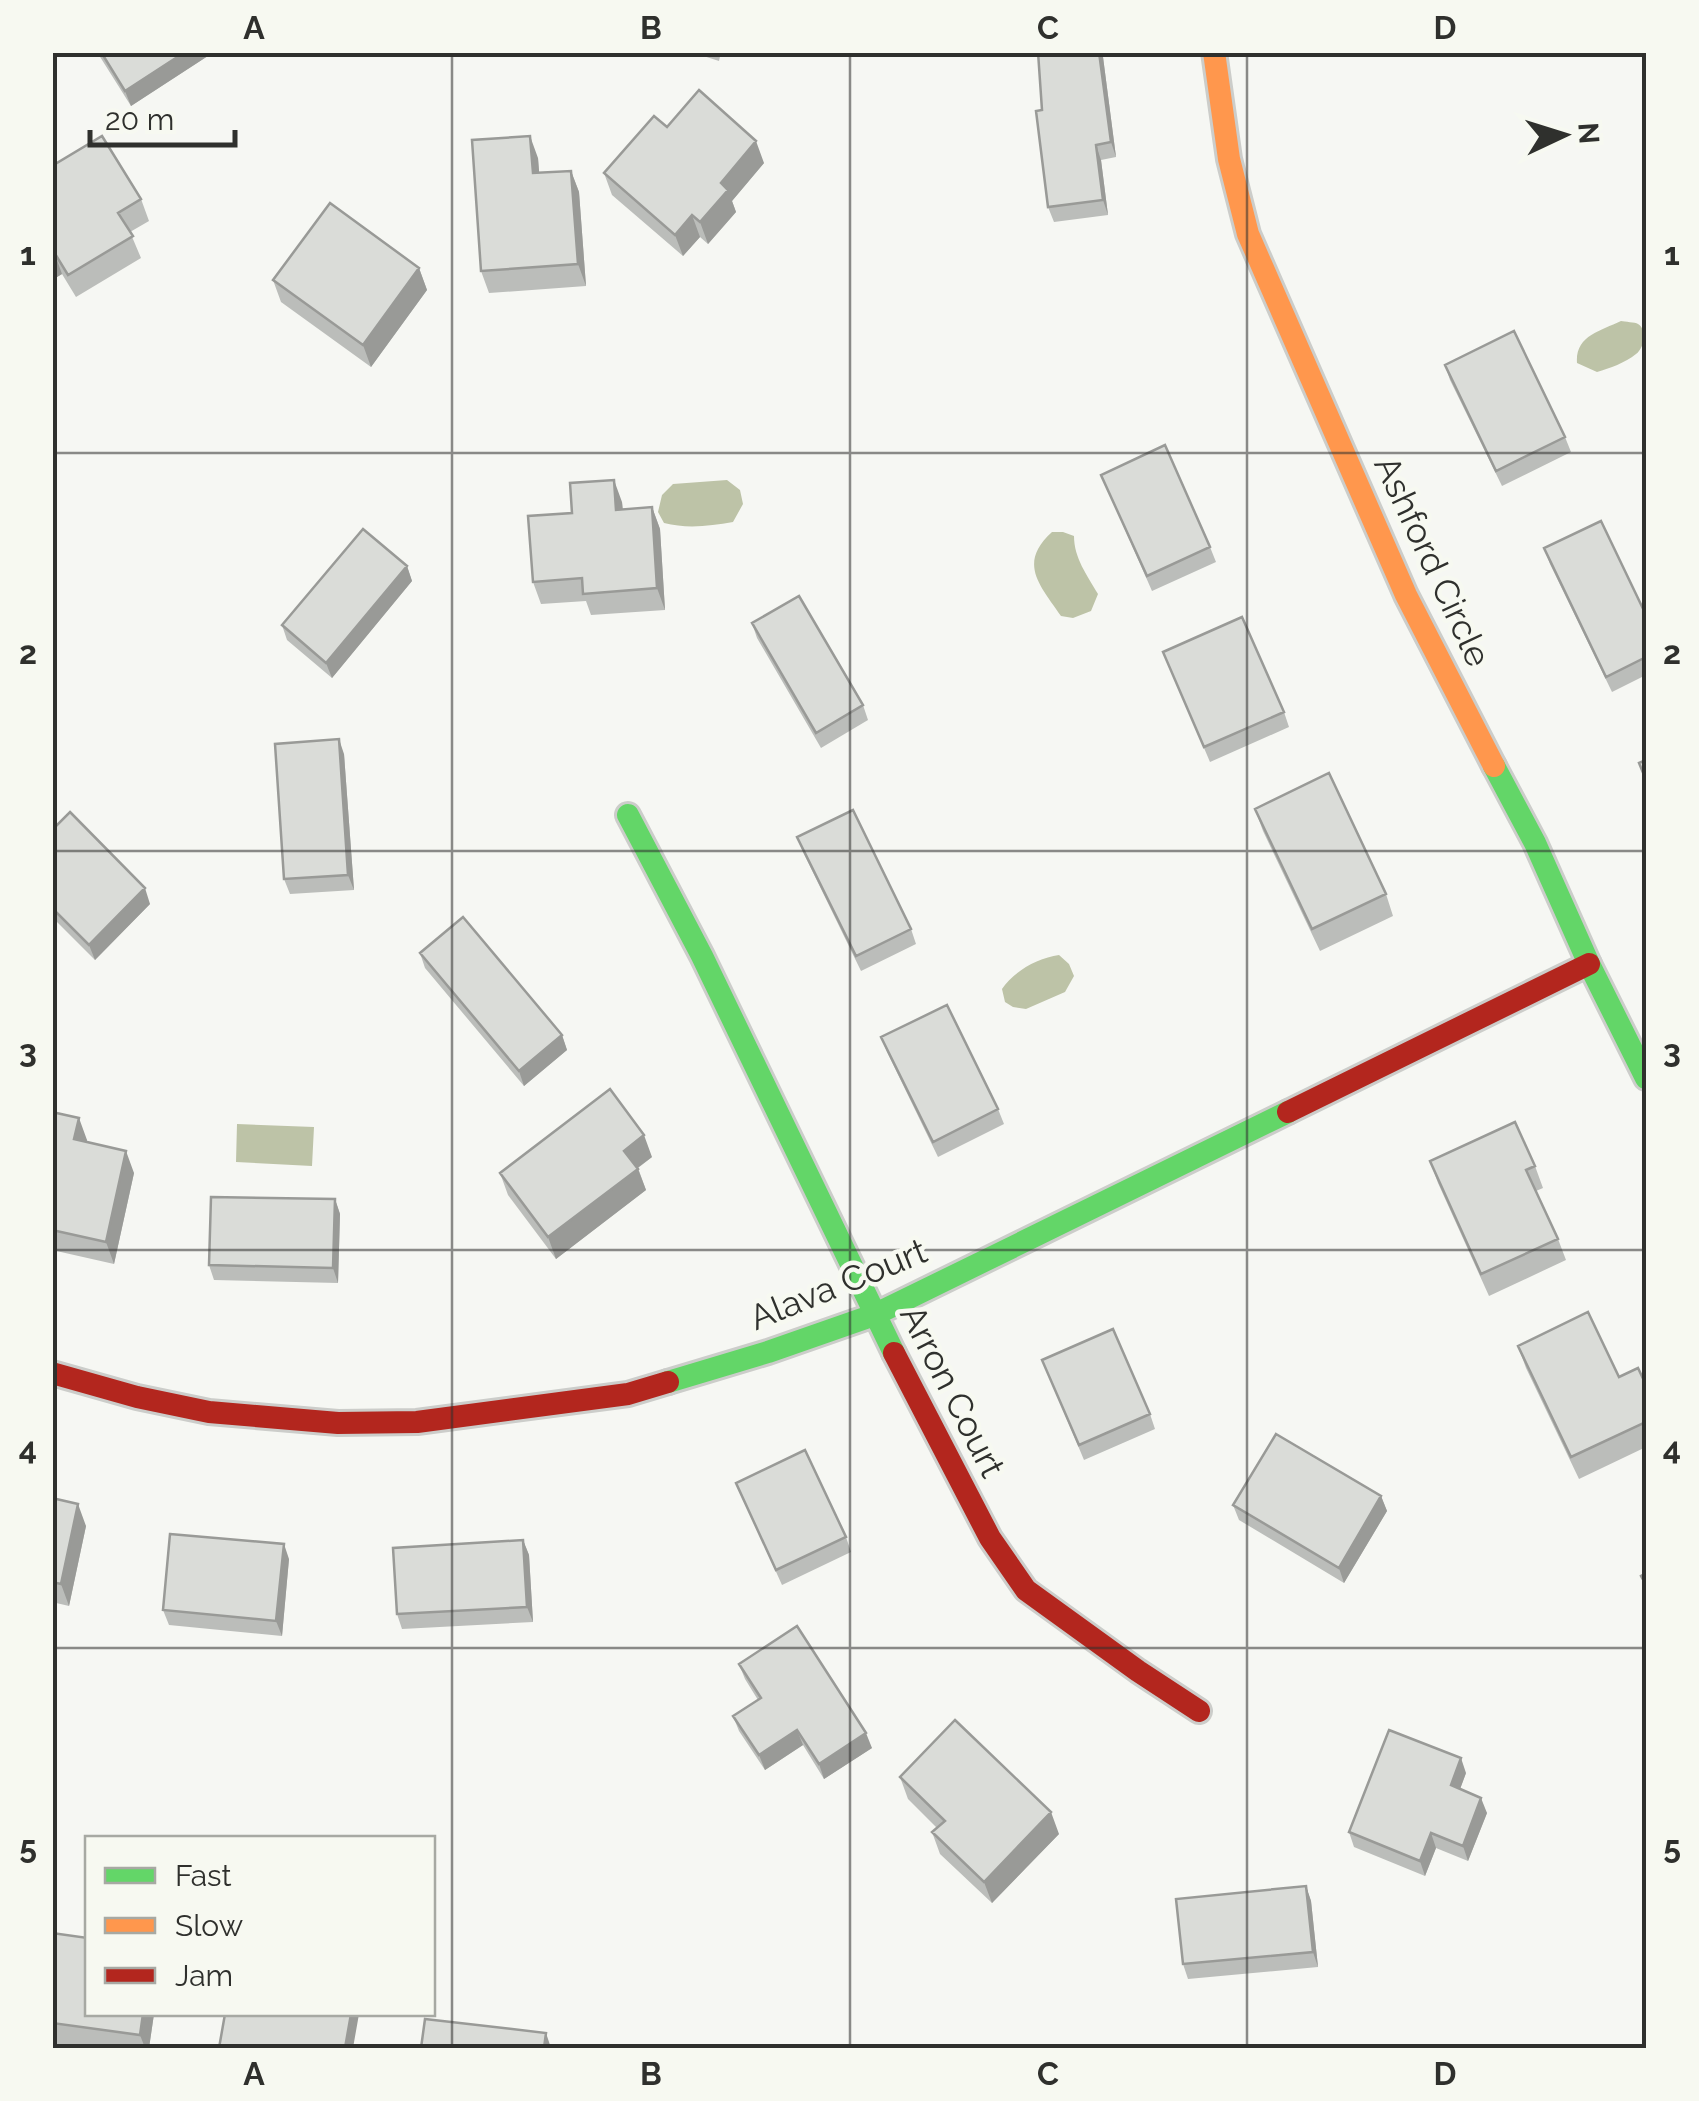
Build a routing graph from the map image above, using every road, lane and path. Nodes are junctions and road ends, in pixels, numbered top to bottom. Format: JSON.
{"nodes":[{"id":1,"x":1214,"y":52,"type":"edge"},
{"id":2,"x":628,"y":815,"type":"dead end"},
{"id":3,"x":1589,"y":964,"type":"junction"},
{"id":4,"x":1646,"y":1078,"type":"edge"},
{"id":5,"x":874,"y":1315,"type":"junction"},
{"id":6,"x":52,"y":1373,"type":"edge"},
{"id":7,"x":1199,"y":1710,"type":"dead end"}],
"edges":[{"from":1,"to":3,"type":"street","name":"Ashford Circle"},
{"from":2,"to":5,"type":"street","name":"Arron Court"},
{"from":3,"to":4,"type":"street","name":"Ashford Circle"},
{"from":3,"to":5,"type":"street","name":"Alava Court"},
{"from":5,"to":6,"type":"street","name":"Alava Court"},
{"from":5,"to":7,"type":"street","name":"Arron Court"}]}
